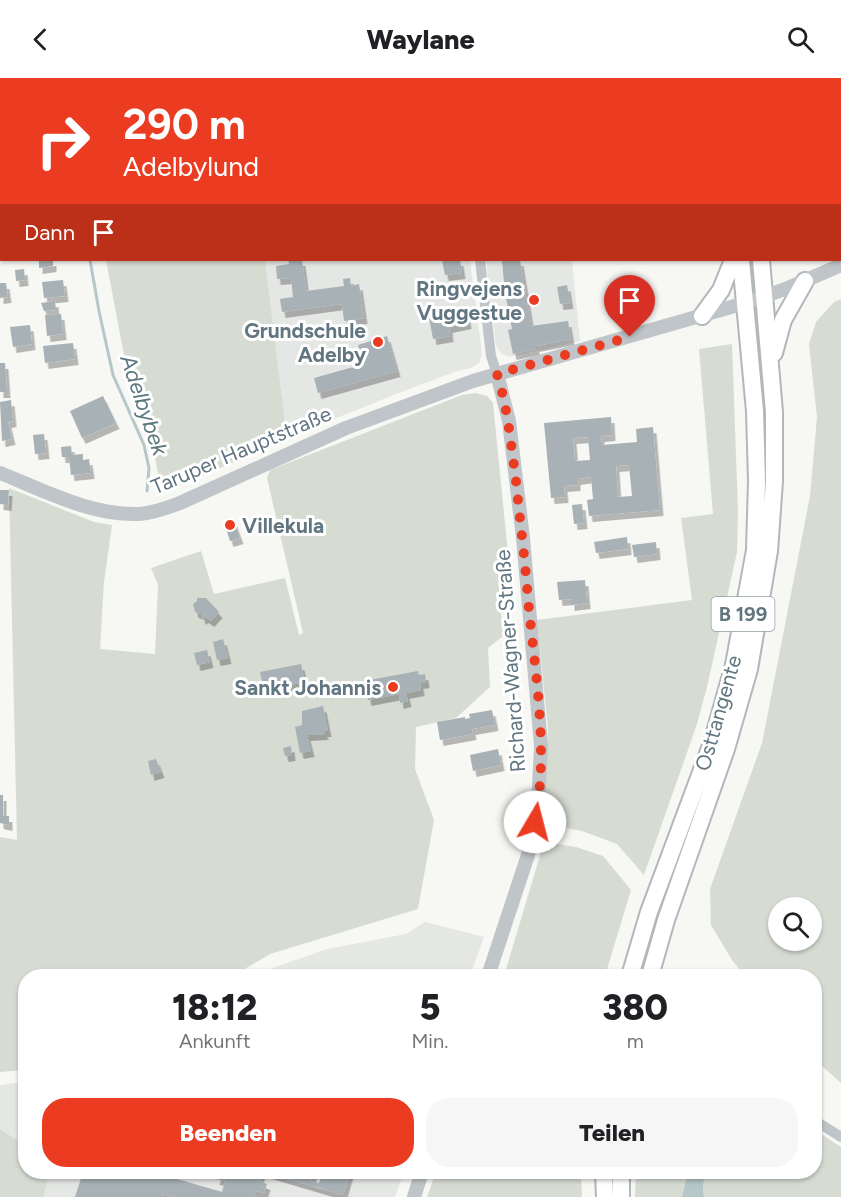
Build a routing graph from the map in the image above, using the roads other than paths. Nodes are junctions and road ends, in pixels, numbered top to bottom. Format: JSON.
{"nodes":[{"id":1,"x":480,"y":261,"type":"edge"},
{"id":2,"x":733,"y":261,"type":"edge"},
{"id":3,"x":741,"y":261,"type":"edge"},
{"id":4,"x":761,"y":261,"type":"edge"},
{"id":5,"x":841,"y":265,"type":"edge"},
{"id":6,"x":805,"y":281,"type":"junction"},
{"id":7,"x":764,"y":296,"type":"junction"},
{"id":8,"x":746,"y":303,"type":"junction"},
{"id":9,"x":702,"y":316,"type":"junction"},
{"id":10,"x":771,"y":372,"type":"junction"},
{"id":11,"x":497,"y":374,"type":"junction"},
{"id":12,"x":0,"y":473,"type":"edge"},
{"id":13,"x":490,"y":969,"type":"edge"},
{"id":14,"x":632,"y":969,"type":"edge"},
{"id":15,"x":652,"y":969,"type":"edge"},
{"id":16,"x":822,"y":1125,"type":"edge"},
{"id":17,"x":841,"y":1137,"type":"edge"},
{"id":18,"x":420,"y":1179,"type":"edge"},
{"id":19,"x":604,"y":1179,"type":"edge"},
{"id":20,"x":621,"y":1179,"type":"edge"},
{"id":21,"x":414,"y":1197,"type":"edge"},
{"id":22,"x":604,"y":1197,"type":"edge"},
{"id":23,"x":621,"y":1197,"type":"edge"}],
"edges":[{"from":1,"to":11,"type":"street"},
{"from":2,"to":9,"type":"main road"},
{"from":3,"to":8,"type":"main road","name":"Osttangente","number":"B 199"},
{"from":4,"to":7,"type":"main road","name":"Osttangente","number":"B 199"},
{"from":5,"to":6,"type":"street","name":"Taruper Hauptstraße"},
{"from":6,"to":7,"type":"street","name":"Taruper Hauptstraße"},
{"from":6,"to":10,"type":"main road"},
{"from":7,"to":8,"type":"street","name":"Taruper Hauptstraße"},
{"from":7,"to":10,"type":"main road","name":"Osttangente","number":"B 199"},
{"from":8,"to":9,"type":"street","name":"Taruper Hauptstraße"},
{"from":8,"to":14,"type":"main road","name":"Osttangente","number":"B 199"},
{"from":9,"to":11,"type":"street","name":"Taruper Hauptstraße"},
{"from":10,"to":15,"type":"main road","name":"Osttangente","number":"B 199"},
{"from":11,"to":12,"type":"street","name":"Taruper Hauptstraße"},
{"from":11,"to":13,"type":"street","name":"Richard-Wagner-Straße"},
{"from":16,"to":17,"type":"street"},
{"from":18,"to":21,"type":"street"},
{"from":19,"to":22,"type":"main road"},
{"from":20,"to":23,"type":"main road"}]}
